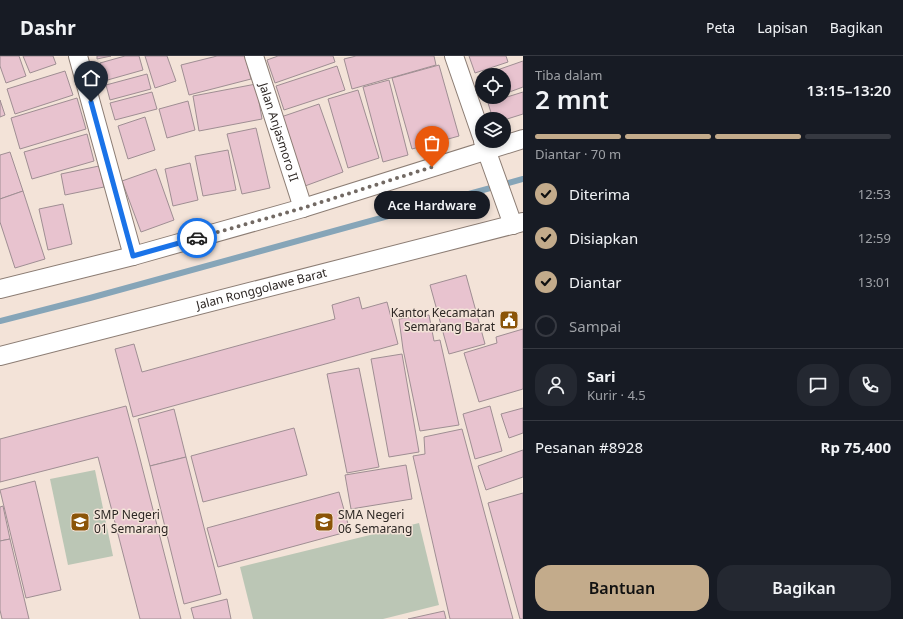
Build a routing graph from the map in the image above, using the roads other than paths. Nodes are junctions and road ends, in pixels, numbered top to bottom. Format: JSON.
{"nodes":[{"id":1,"x":78,"y":56,"type":"edge"},
{"id":2,"x":254,"y":56,"type":"edge"},
{"id":3,"x":454,"y":56,"type":"edge"},
{"id":4,"x":475,"y":116,"type":"edge"},
{"id":5,"x":523,"y":139,"type":"edge"},
{"id":6,"x":511,"y":142,"type":"edge"},
{"id":7,"x":486,"y":148,"type":"edge"},
{"id":8,"x":303,"y":208,"type":"junction"},
{"id":9,"x":515,"y":220,"type":"edge"},
{"id":10,"x":133,"y":256,"type":"junction"},
{"id":11,"x":0,"y":289,"type":"edge"},
{"id":12,"x":0,"y":356,"type":"edge"}],
"edges":[{"from":1,"to":10,"type":"street"},
{"from":2,"to":8,"type":"street","name":"Jalan Anjasmoro II"},
{"from":3,"to":4,"type":"street"},
{"from":5,"to":6,"type":"street"},
{"from":7,"to":8,"type":"street"},
{"from":7,"to":9,"type":"street"},
{"from":8,"to":10,"type":"street"},
{"from":9,"to":12,"type":"street","name":"Jalan Ronggolawe Barat"},
{"from":10,"to":11,"type":"street"}]}
